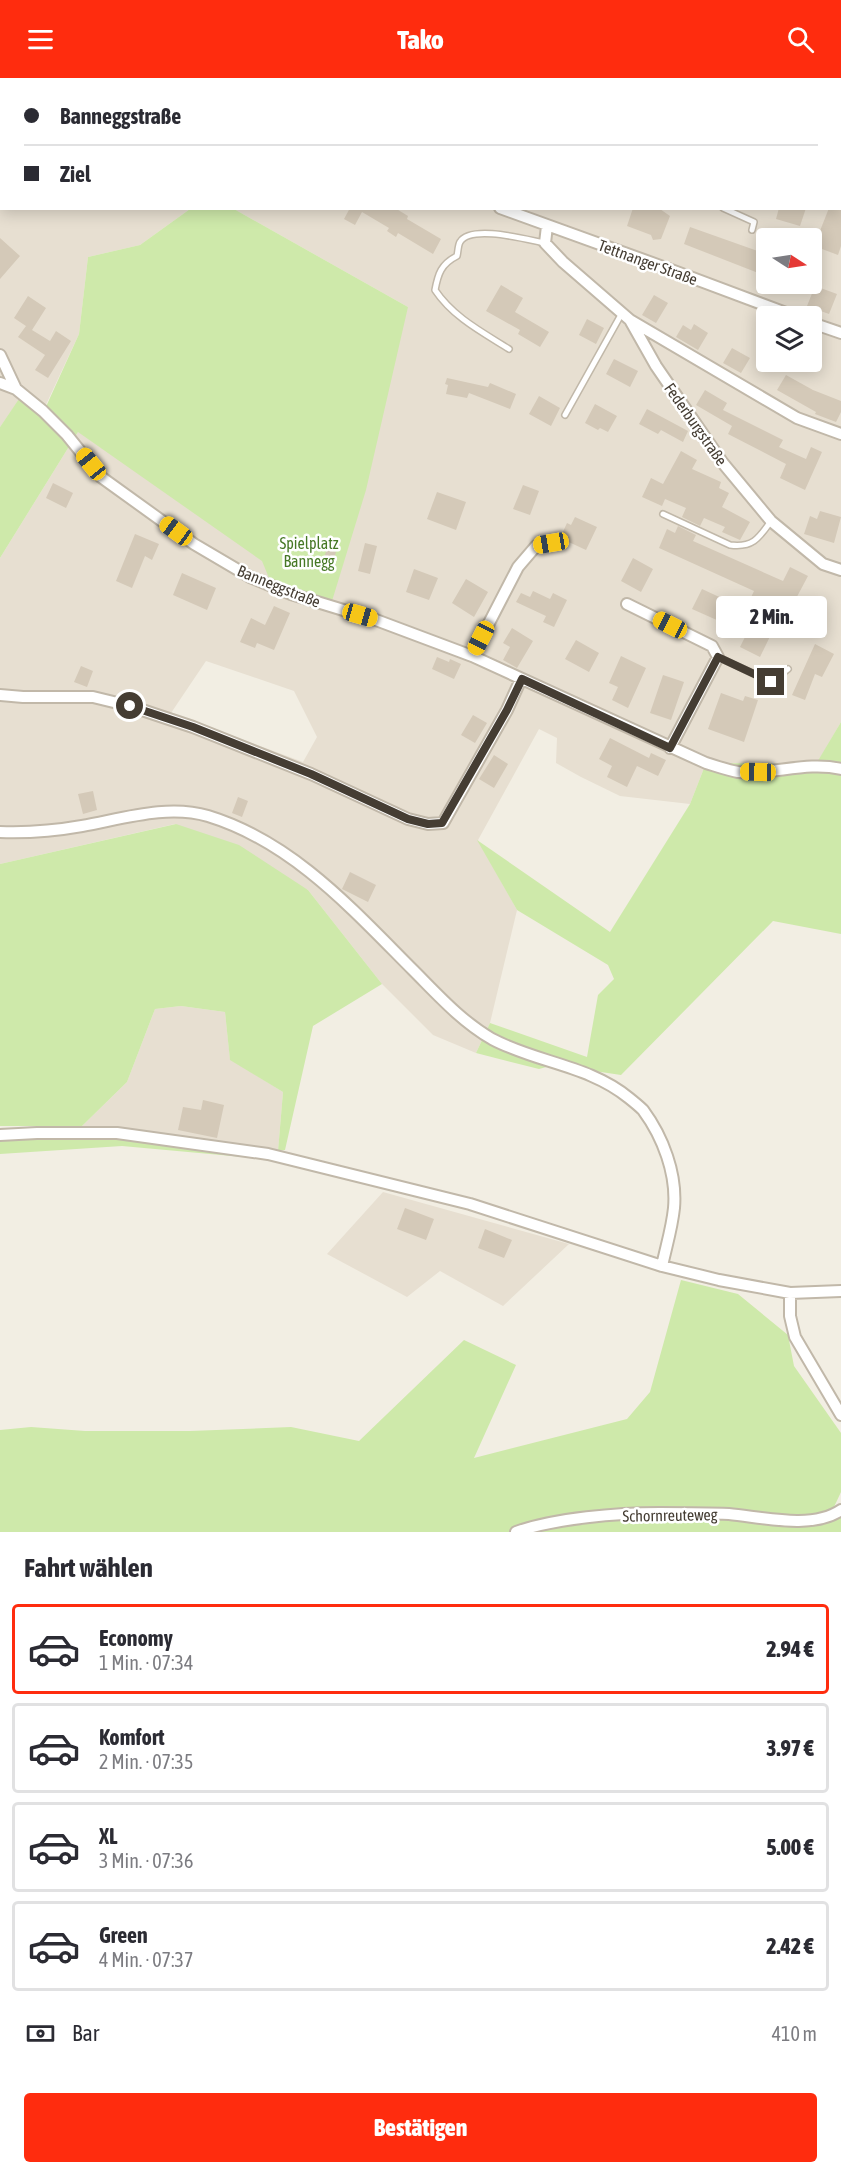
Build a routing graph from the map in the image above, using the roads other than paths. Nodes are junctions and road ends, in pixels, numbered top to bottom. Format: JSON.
{"nodes":[{"id":1,"x":505,"y":210,"type":"edge"},
{"id":2,"x":727,"y":210,"type":"edge"},
{"id":3,"x":547,"y":226,"type":"junction"},
{"id":4,"x":752,"y":230,"type":"dead end"},
{"id":5,"x":545,"y":243,"type":"junction"},
{"id":6,"x":767,"y":306,"type":"edge"},
{"id":7,"x":626,"y":316,"type":"junction"},
{"id":8,"x":822,"y":326,"type":"edge"},
{"id":9,"x":841,"y":333,"type":"edge"},
{"id":10,"x":509,"y":349,"type":"dead end"},
{"id":11,"x":0,"y":355,"type":"edge"},
{"id":12,"x":0,"y":383,"type":"edge"},
{"id":13,"x":16,"y":389,"type":"junction"},
{"id":14,"x":565,"y":415,"type":"dead end"},
{"id":15,"x":841,"y":434,"type":"edge"},
{"id":16,"x":663,"y":514,"type":"dead end"},
{"id":17,"x":771,"y":521,"type":"junction"},
{"id":18,"x":551,"y":543,"type":"dead end"},
{"id":19,"x":841,"y":570,"type":"edge"},
{"id":20,"x":627,"y":604,"type":"dead end"},
{"id":21,"x":472,"y":656,"type":"junction"},
{"id":22,"x":718,"y":657,"type":"junction"},
{"id":23,"x":788,"y":669,"type":"dead end"},
{"id":24,"x":522,"y":679,"type":"junction"},
{"id":25,"x":0,"y":695,"type":"edge"},
{"id":26,"x":670,"y":748,"type":"junction"},
{"id":27,"x":841,"y":770,"type":"edge"},
{"id":28,"x":0,"y":832,"type":"edge"},
{"id":29,"x":0,"y":1135,"type":"edge"},
{"id":30,"x":662,"y":1266,"type":"junction"},
{"id":31,"x":841,"y":1291,"type":"edge"},
{"id":32,"x":790,"y":1293,"type":"junction"},
{"id":33,"x":841,"y":1415,"type":"edge"},
{"id":34,"x":841,"y":1510,"type":"edge"},
{"id":35,"x":516,"y":1532,"type":"edge"}],
"edges":[{"from":1,"to":3,"type":"street","name":"Tettnanger Straße"},
{"from":2,"to":4,"type":"lane"},
{"from":3,"to":5,"type":"street"},
{"from":3,"to":6,"type":"street","name":"Tettnanger Straße"},
{"from":5,"to":7,"type":"street","name":"Federburgstraße"},
{"from":5,"to":10,"type":"lane"},
{"from":7,"to":14,"type":"lane"},
{"from":7,"to":15,"type":"street","name":"Federburgstraße"},
{"from":7,"to":17,"type":"street","name":"Federburgstraße"},
{"from":8,"to":9,"type":"street"},
{"from":11,"to":13,"type":"street"},
{"from":12,"to":13,"type":"street","name":"Banneggstraße"},
{"from":13,"to":21,"type":"street","name":"Banneggstraße"},
{"from":16,"to":17,"type":"lane"},
{"from":17,"to":19,"type":"street","name":"Federburgstraße"},
{"from":18,"to":21,"type":"street"},
{"from":20,"to":22,"type":"street"},
{"from":21,"to":24,"type":"street","name":"Banneggstraße"},
{"from":22,"to":23,"type":"lane"},
{"from":22,"to":26,"type":"street"},
{"from":24,"to":25,"type":"street"},
{"from":24,"to":26,"type":"street","name":"Banneggstraße"},
{"from":26,"to":27,"type":"street","name":"Banneggstraße"},
{"from":28,"to":30,"type":"street"},
{"from":29,"to":30,"type":"street"},
{"from":30,"to":32,"type":"street"},
{"from":31,"to":32,"type":"street"},
{"from":32,"to":33,"type":"street"},
{"from":34,"to":35,"type":"street","name":"Schornreuteweg"}]}
